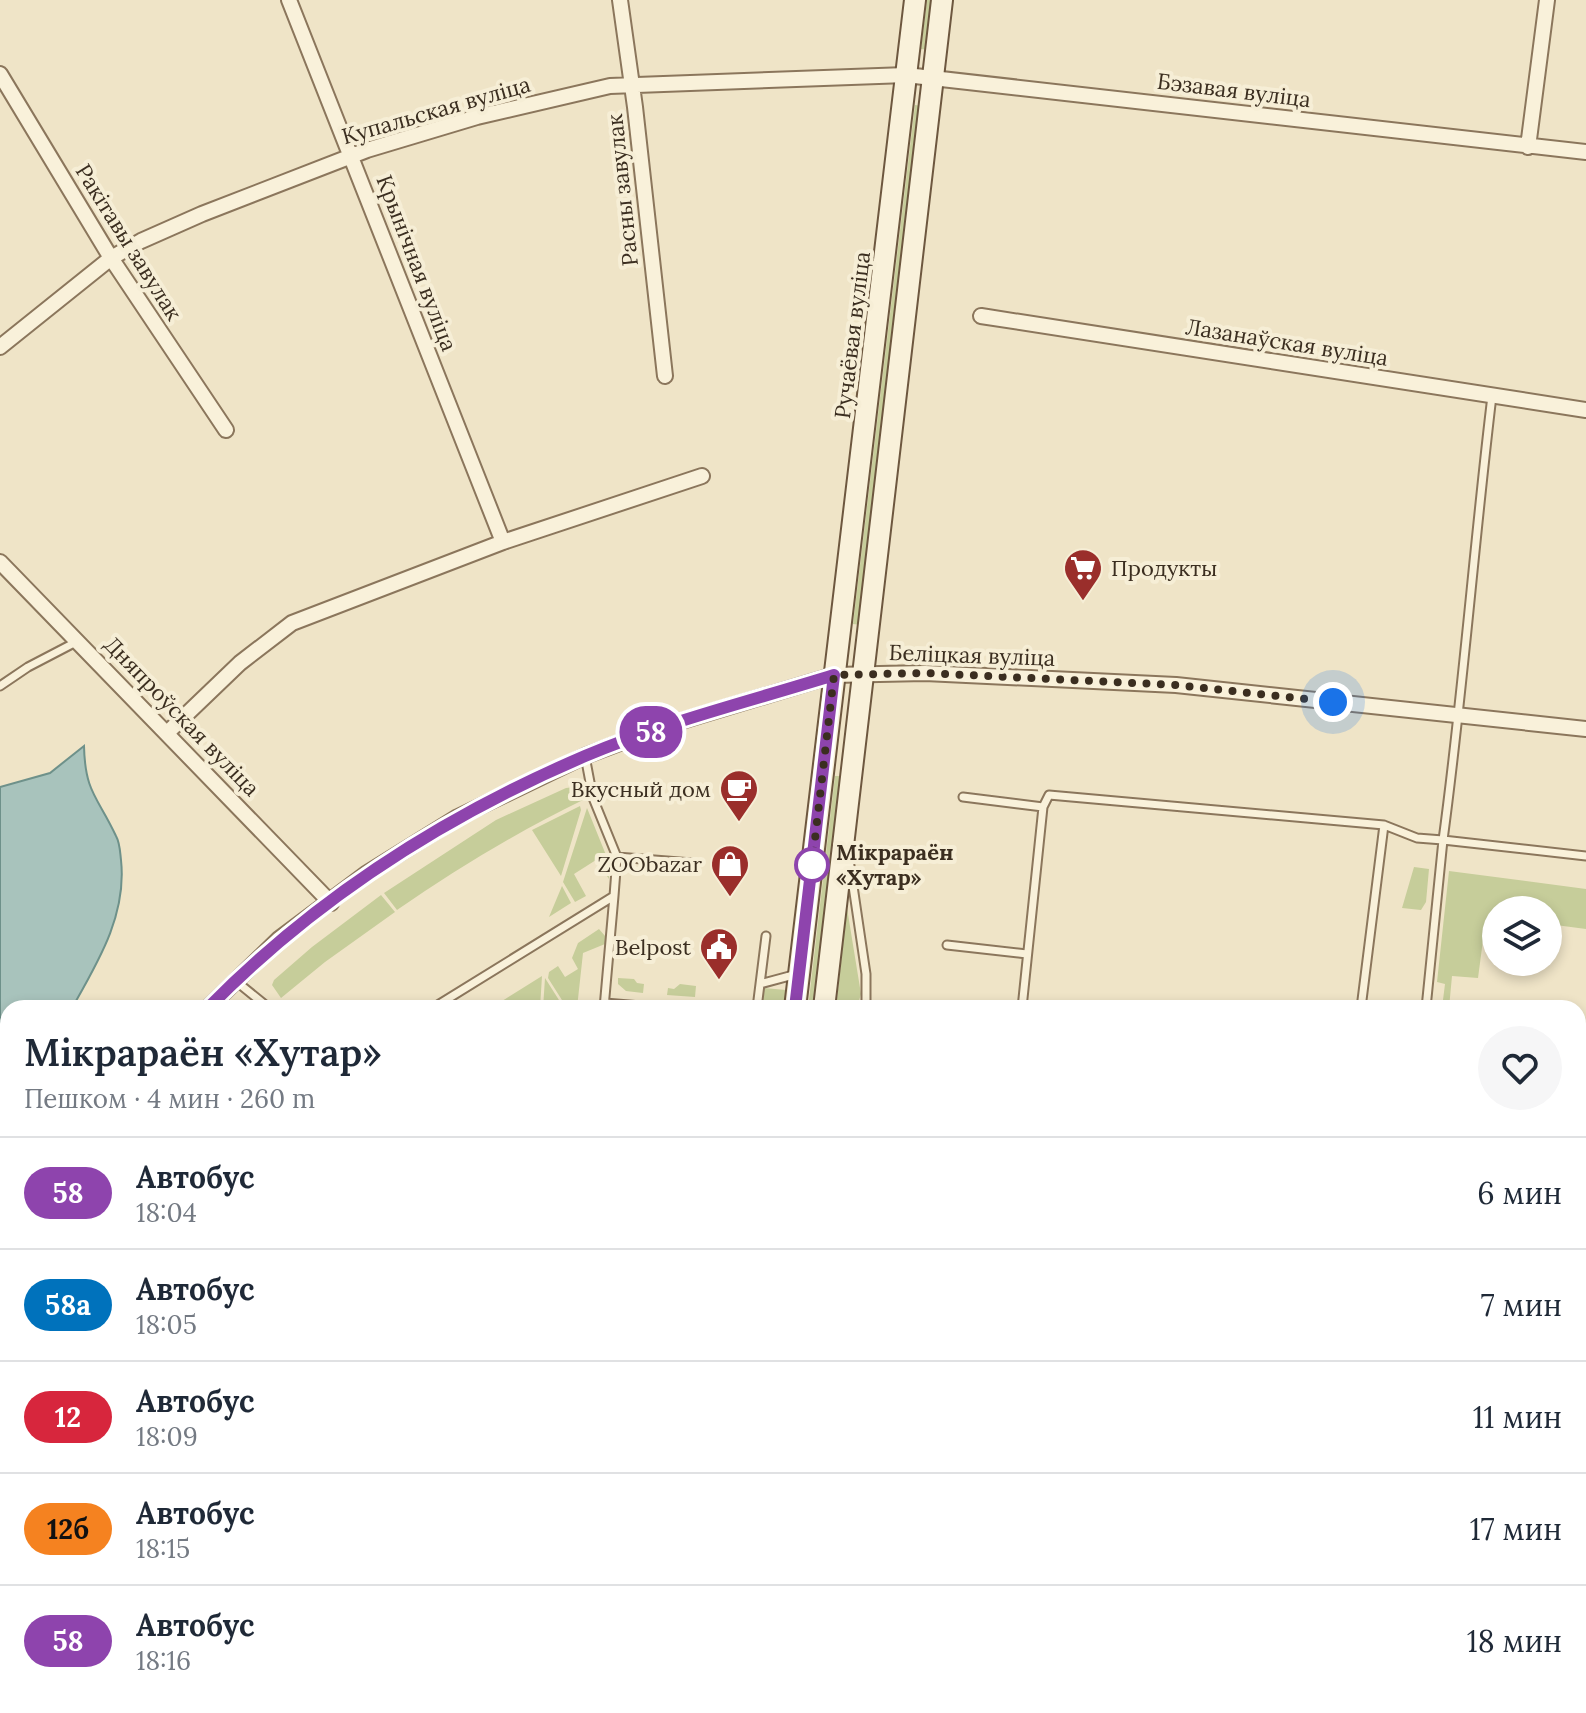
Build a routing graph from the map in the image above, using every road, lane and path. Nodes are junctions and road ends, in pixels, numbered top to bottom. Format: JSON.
{"nodes":[{"id":1,"x":289,"y":0,"type":"edge"},
{"id":2,"x":620,"y":0,"type":"edge"},
{"id":3,"x":915,"y":0,"type":"edge"},
{"id":4,"x":942,"y":0,"type":"edge"},
{"id":5,"x":1547,"y":0,"type":"edge"},
{"id":6,"x":0,"y":74,"type":"edge"},
{"id":7,"x":906,"y":75,"type":"junction"},
{"id":8,"x":934,"y":77,"type":"junction"},
{"id":9,"x":632,"y":84,"type":"junction"},
{"id":10,"x":1528,"y":147,"type":"junction"},
{"id":11,"x":1586,"y":152,"type":"edge"},
{"id":12,"x":350,"y":157,"type":"junction"},
{"id":13,"x":111,"y":258,"type":"junction"},
{"id":14,"x":981,"y":316,"type":"dead end"},
{"id":15,"x":0,"y":347,"type":"edge"},
{"id":16,"x":665,"y":376,"type":"dead end"},
{"id":17,"x":1492,"y":396,"type":"junction"},
{"id":18,"x":1586,"y":410,"type":"edge"},
{"id":19,"x":226,"y":430,"type":"dead end"},
{"id":20,"x":702,"y":476,"type":"dead end"},
{"id":21,"x":503,"y":542,"type":"junction"},
{"id":22,"x":0,"y":562,"type":"edge"},
{"id":23,"x":78,"y":641,"type":"junction"},
{"id":24,"x":864,"y":673,"type":"junction"},
{"id":25,"x":834,"y":675,"type":"junction"},
{"id":26,"x":0,"y":686,"type":"edge"},
{"id":27,"x":1458,"y":716,"type":"junction"},
{"id":28,"x":1586,"y":729,"type":"edge"},
{"id":29,"x":167,"y":733,"type":"junction"},
{"id":30,"x":585,"y":756,"type":"junction"},
{"id":31,"x":963,"y":797,"type":"dead end"},
{"id":32,"x":1043,"y":807,"type":"junction"},
{"id":33,"x":1384,"y":825,"type":"junction"},
{"id":34,"x":845,"y":826,"type":"junction"},
{"id":35,"x":1443,"y":840,"type":"junction"},
{"id":36,"x":1586,"y":856,"type":"edge"},
{"id":37,"x":617,"y":857,"type":"junction"},
{"id":38,"x":692,"y":863,"type":"dead end"},
{"id":39,"x":614,"y":896,"type":"junction"},
{"id":40,"x":331,"y":903,"type":"junction"},
{"id":41,"x":766,"y":936,"type":"dead end"},
{"id":42,"x":947,"y":945,"type":"dead end"},
{"id":43,"x":1027,"y":954,"type":"junction"},
{"id":44,"x":799,"y":974,"type":"junction"},
{"id":45,"x":235,"y":980,"type":"junction"},
{"id":46,"x":760,"y":984,"type":"junction"},
{"id":47,"x":216,"y":1000,"type":"edge"},
{"id":48,"x":259,"y":1000,"type":"edge"},
{"id":49,"x":446,"y":1000,"type":"edge"},
{"id":50,"x":605,"y":1000,"type":"edge"},
{"id":51,"x":758,"y":1000,"type":"edge"},
{"id":52,"x":796,"y":1000,"type":"edge"},
{"id":53,"x":825,"y":1000,"type":"edge"},
{"id":54,"x":866,"y":1000,"type":"edge"},
{"id":55,"x":1023,"y":1000,"type":"edge"},
{"id":56,"x":1362,"y":1000,"type":"edge"},
{"id":57,"x":1427,"y":1000,"type":"edge"}],
"edges":[{"from":1,"to":12,"type":"street","name":"Крынічная вуліца"},
{"from":2,"to":9,"type":"street","name":"Расны завулак"},
{"from":3,"to":7,"type":"main road","name":"Ручаёвая вуліца"},
{"from":4,"to":8,"type":"main road"},
{"from":5,"to":10,"type":"street"},
{"from":6,"to":13,"type":"street","name":"Ракітавы завулак"},
{"from":7,"to":8,"type":"street","name":"Купальская вуліца"},
{"from":7,"to":9,"type":"street","name":"Купальская вуліца"},
{"from":7,"to":25,"type":"main road","name":"Ручаёвая вуліца"},
{"from":8,"to":10,"type":"street","name":"Бэзавая вуліца"},
{"from":8,"to":24,"type":"main road"},
{"from":9,"to":12,"type":"street","name":"Купальская вуліца"},
{"from":9,"to":16,"type":"street","name":"Расны завулак"},
{"from":10,"to":11,"type":"street","name":"Бэзавая вуліца"},
{"from":12,"to":13,"type":"street","name":"Купальская вуліца"},
{"from":12,"to":21,"type":"street","name":"Крынічная вуліца"},
{"from":13,"to":15,"type":"street","name":"Купальская вуліца"},
{"from":13,"to":19,"type":"street","name":"Ракітавы завулак"},
{"from":14,"to":17,"type":"street","name":"Лазанаўская вуліца"},
{"from":17,"to":18,"type":"street","name":"Лазанаўская вуліца"},
{"from":17,"to":27,"type":"lane"},
{"from":20,"to":21,"type":"street"},
{"from":21,"to":29,"type":"street"},
{"from":22,"to":23,"type":"street","name":"Дняпроўская вуліца"},
{"from":23,"to":26,"type":"lane"},
{"from":23,"to":29,"type":"street","name":"Дняпроўская вуліца"},
{"from":24,"to":25,"type":"street","name":"Беліцкая вуліца"},
{"from":24,"to":27,"type":"street","name":"Беліцкая вуліца"},
{"from":24,"to":34,"type":"main road"},
{"from":25,"to":30,"type":"street","name":"Беліцкая вуліца"},
{"from":25,"to":44,"type":"main road","name":"Ручаёвая вуліца"},
{"from":27,"to":28,"type":"street","name":"Беліцкая вуліца"},
{"from":27,"to":35,"type":"lane"},
{"from":29,"to":40,"type":"street","name":"Дняпроўская вуліца"},
{"from":30,"to":37,"type":"lane"},
{"from":30,"to":40,"type":"street","name":"Беліцкая вуліца"},
{"from":31,"to":32,"type":"lane"},
{"from":32,"to":33,"type":"lane"},
{"from":32,"to":43,"type":"lane"},
{"from":33,"to":35,"type":"lane"},
{"from":33,"to":56,"type":"lane"},
{"from":34,"to":53,"type":"main road"},
{"from":34,"to":54,"type":"lane"},
{"from":35,"to":36,"type":"lane"},
{"from":35,"to":57,"type":"lane"},
{"from":37,"to":38,"type":"lane"},
{"from":37,"to":39,"type":"lane"},
{"from":39,"to":49,"type":"lane"},
{"from":39,"to":50,"type":"lane"},
{"from":40,"to":45,"type":"street","name":"Беліцкая вуліца"},
{"from":41,"to":46,"type":"lane"},
{"from":42,"to":43,"type":"lane"},
{"from":43,"to":55,"type":"lane"},
{"from":44,"to":46,"type":"lane"},
{"from":44,"to":52,"type":"main road","name":"Ручаёвая вуліца"},
{"from":45,"to":47,"type":"street","name":"Беліцкая вуліца"},
{"from":45,"to":48,"type":"lane"},
{"from":46,"to":51,"type":"lane"}]}
